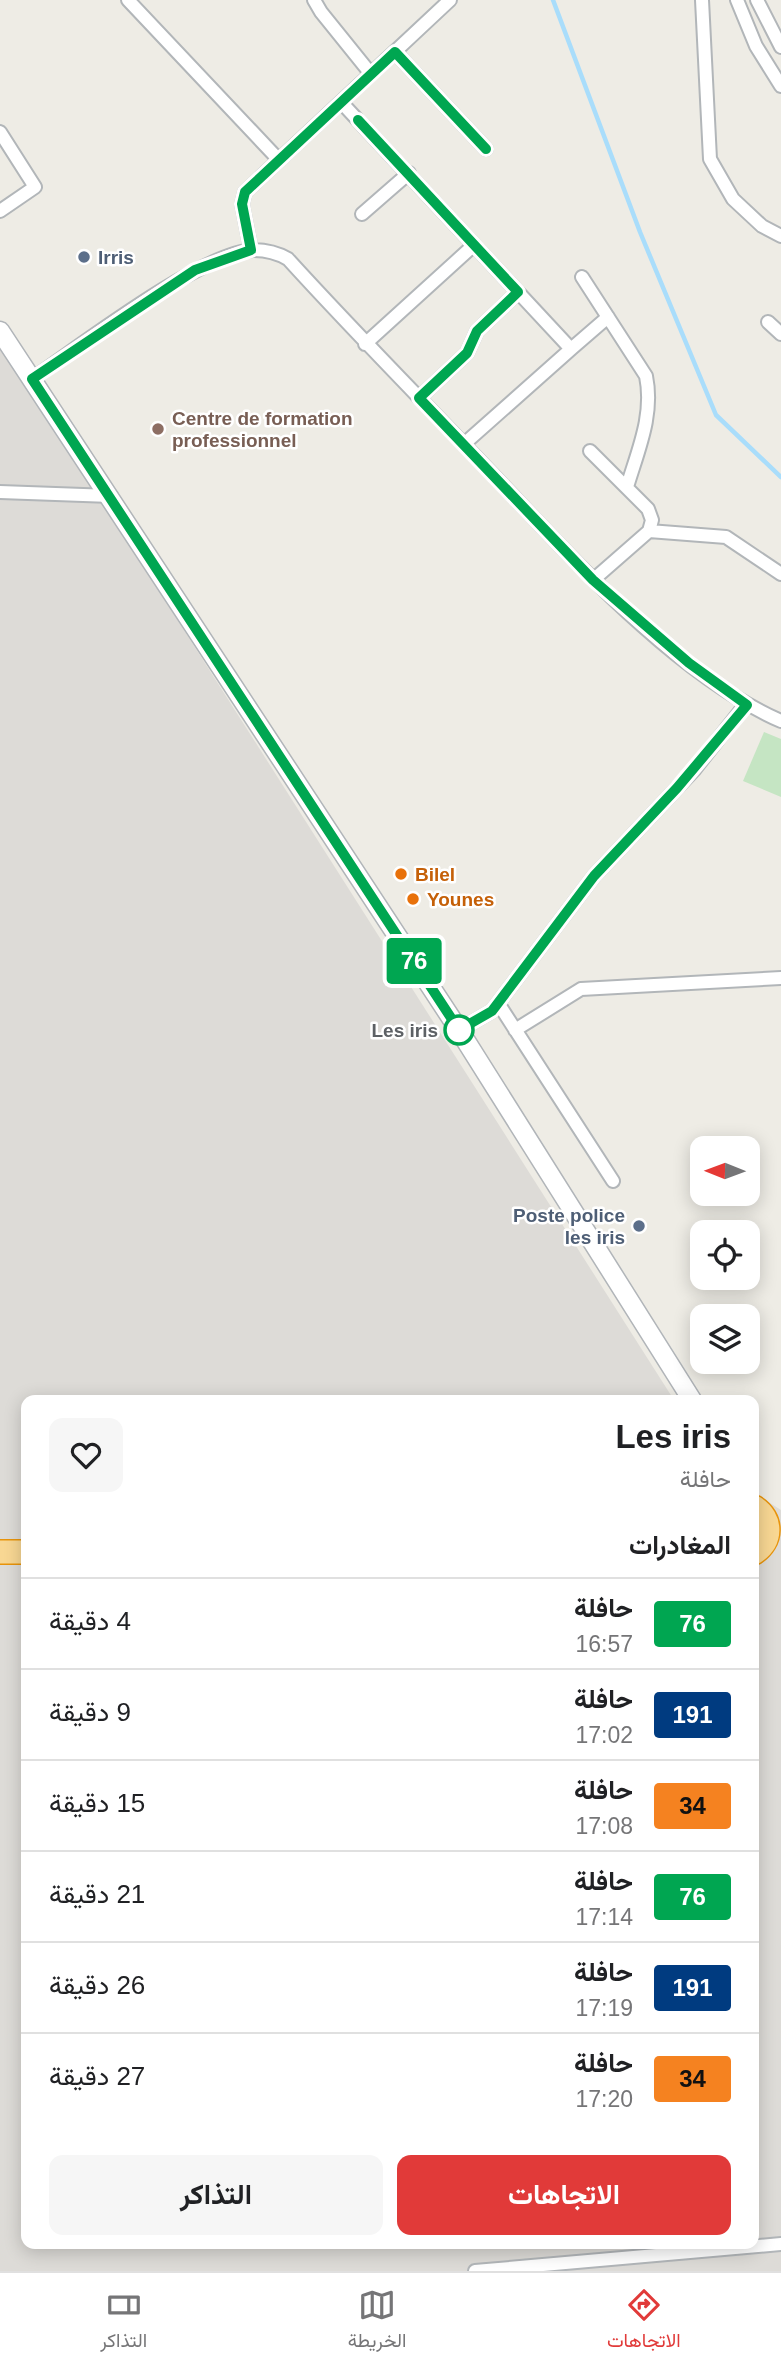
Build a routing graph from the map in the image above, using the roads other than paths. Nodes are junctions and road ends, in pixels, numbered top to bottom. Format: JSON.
{"nodes":[{"id":1,"x":128,"y":0,"type":"edge"},
{"id":2,"x":314,"y":0,"type":"edge"},
{"id":3,"x":450,"y":0,"type":"edge"},
{"id":4,"x":702,"y":0,"type":"edge"},
{"id":5,"x":737,"y":0,"type":"edge"},
{"id":6,"x":757,"y":0,"type":"edge"},
{"id":7,"x":781,"y":47,"type":"edge"},
{"id":8,"x":395,"y":52,"type":"junction"},
{"id":9,"x":371,"y":74,"type":"junction"},
{"id":10,"x":781,"y":86,"type":"edge"},
{"id":11,"x":341,"y":102,"type":"junction"},
{"id":12,"x":0,"y":132,"type":"edge"},
{"id":13,"x":486,"y":149,"type":"dead end"},
{"id":14,"x":279,"y":160,"type":"junction"},
{"id":15,"x":409,"y":173,"type":"junction"},
{"id":16,"x":0,"y":211,"type":"edge"},
{"id":17,"x":362,"y":214,"type":"dead end"},
{"id":18,"x":781,"y":236,"type":"edge"},
{"id":19,"x":474,"y":245,"type":"junction"},
{"id":20,"x":251,"y":250,"type":"junction"},
{"id":21,"x":582,"y":277,"type":"dead end"},
{"id":22,"x":518,"y":292,"type":"junction"},
{"id":23,"x":608,"y":317,"type":"junction"},
{"id":24,"x":768,"y":321,"type":"dead end"},
{"id":25,"x":0,"y":331,"type":"edge"},
{"id":26,"x":781,"y":334,"type":"edge"},
{"id":27,"x":365,"y":344,"type":"junction"},
{"id":28,"x":571,"y":349,"type":"junction"},
{"id":29,"x":32,"y":379,"type":"junction"},
{"id":30,"x":419,"y":398,"type":"junction"},
{"id":31,"x":464,"y":444,"type":"junction"},
{"id":32,"x":590,"y":451,"type":"dead end"},
{"id":33,"x":627,"y":487,"type":"junction"},
{"id":34,"x":0,"y":492,"type":"edge"},
{"id":35,"x":111,"y":496,"type":"junction"},
{"id":36,"x":649,"y":531,"type":"junction"},
{"id":37,"x":781,"y":574,"type":"edge"},
{"id":38,"x":593,"y":580,"type":"junction"},
{"id":39,"x":747,"y":705,"type":"junction"},
{"id":40,"x":781,"y":721,"type":"edge"},
{"id":41,"x":781,"y":978,"type":"edge"},
{"id":42,"x":498,"y":1003,"type":"junction"},
{"id":43,"x":459,"y":1030,"type":"junction"},
{"id":44,"x":516,"y":1030,"type":"junction"},
{"id":45,"x":614,"y":1181,"type":"dead end"},
{"id":46,"x":689,"y":1395,"type":"edge"},
{"id":47,"x":759,"y":1508,"type":"edge"},
{"id":48,"x":759,"y":1511,"type":"edge"},
{"id":49,"x":781,"y":1520,"type":"edge"},
{"id":50,"x":759,"y":1550,"type":"edge"},
{"id":51,"x":0,"y":1552,"type":"edge"},
{"id":52,"x":21,"y":1552,"type":"edge"},
{"id":53,"x":759,"y":1555,"type":"edge"},
{"id":54,"x":781,"y":1555,"type":"edge"},
{"id":55,"x":0,"y":1567,"type":"edge"},
{"id":56,"x":21,"y":1567,"type":"edge"},
{"id":57,"x":781,"y":2244,"type":"edge"},
{"id":58,"x":759,"y":2246,"type":"edge"},
{"id":59,"x":724,"y":2249,"type":"edge"},
{"id":60,"x":474,"y":2271,"type":"edge"}],
"edges":[{"from":1,"to":14,"type":"street"},
{"from":2,"to":9,"type":"street"},
{"from":3,"to":8,"type":"street"},
{"from":4,"to":18,"type":"street"},
{"from":5,"to":10,"type":"street"},
{"from":6,"to":7,"type":"street"},
{"from":8,"to":9,"type":"street"},
{"from":8,"to":13,"type":"street"},
{"from":9,"to":11,"type":"street"},
{"from":11,"to":14,"type":"street"},
{"from":11,"to":15,"type":"street"},
{"from":12,"to":16,"type":"street"},
{"from":14,"to":20,"type":"street"},
{"from":15,"to":17,"type":"street"},
{"from":15,"to":19,"type":"street"},
{"from":19,"to":22,"type":"street"},
{"from":19,"to":27,"type":"street"},
{"from":20,"to":27,"type":"street"},
{"from":20,"to":29,"type":"street"},
{"from":21,"to":23,"type":"street"},
{"from":22,"to":28,"type":"street"},
{"from":22,"to":30,"type":"street"},
{"from":23,"to":28,"type":"street"},
{"from":23,"to":33,"type":"street"},
{"from":24,"to":26,"type":"street"},
{"from":25,"to":29,"type":"street"},
{"from":27,"to":30,"type":"street"},
{"from":28,"to":31,"type":"street"},
{"from":29,"to":35,"type":"street"},
{"from":30,"to":31,"type":"street"},
{"from":31,"to":38,"type":"street"},
{"from":32,"to":33,"type":"street"},
{"from":33,"to":36,"type":"street"},
{"from":34,"to":35,"type":"street"},
{"from":35,"to":43,"type":"street"},
{"from":36,"to":37,"type":"street"},
{"from":36,"to":38,"type":"street"},
{"from":38,"to":39,"type":"street"},
{"from":39,"to":40,"type":"street"},
{"from":39,"to":42,"type":"street"},
{"from":41,"to":44,"type":"street"},
{"from":42,"to":43,"type":"street"},
{"from":42,"to":44,"type":"street"},
{"from":43,"to":46,"type":"street"},
{"from":44,"to":45,"type":"street"},
{"from":47,"to":49,"type":"highway"},
{"from":48,"to":50,"type":"highway"},
{"from":51,"to":52,"type":"highway"},
{"from":53,"to":54,"type":"highway"},
{"from":55,"to":56,"type":"highway"},
{"from":57,"to":58,"type":"street"},
{"from":59,"to":60,"type":"street"}]}
